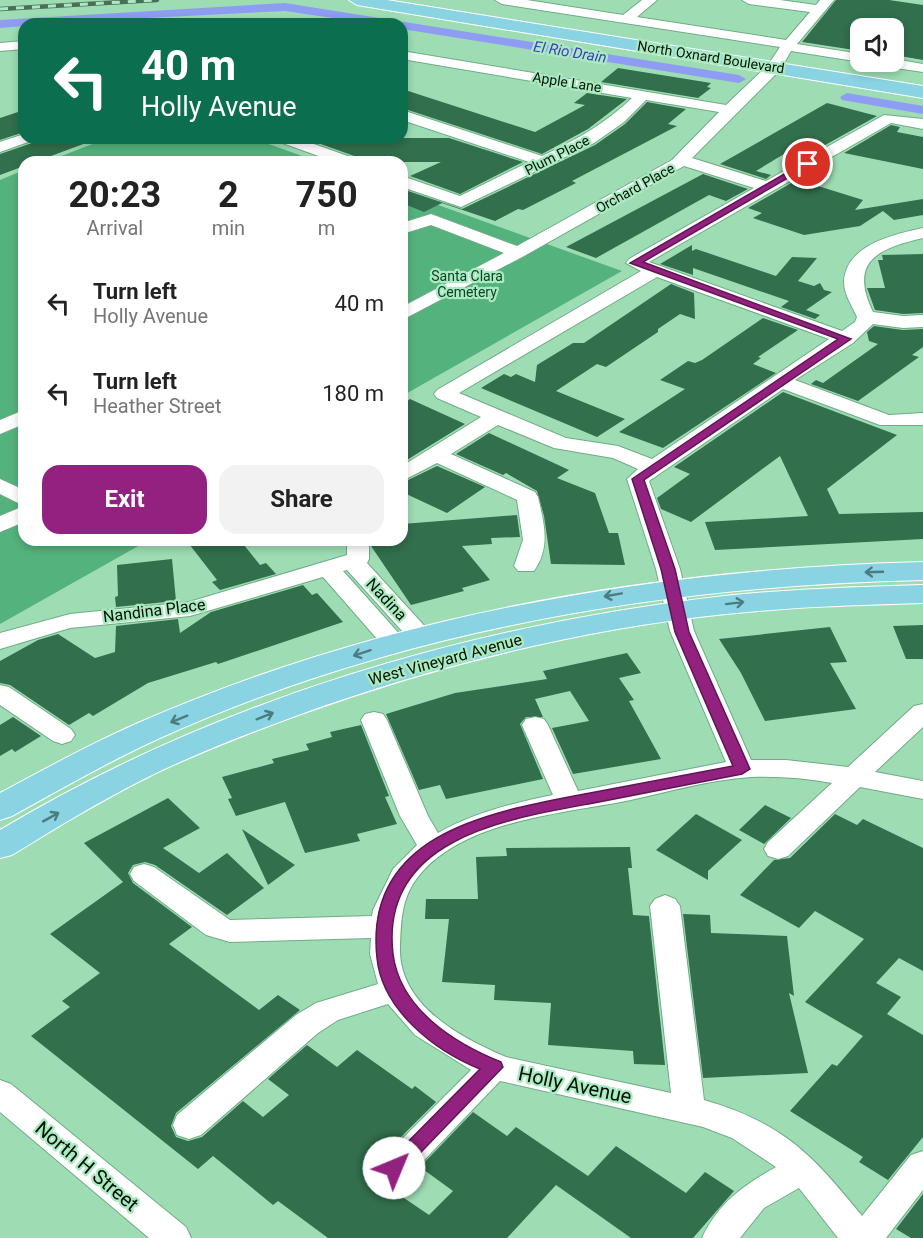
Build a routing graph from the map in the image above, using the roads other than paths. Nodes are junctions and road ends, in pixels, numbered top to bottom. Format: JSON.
{"nodes":[{"id":1,"x":357,"y":0,"type":"edge"},
{"id":2,"x":408,"y":0,"type":"edge"},
{"id":3,"x":502,"y":0,"type":"edge"},
{"id":4,"x":650,"y":0,"type":"edge"},
{"id":5,"x":749,"y":0,"type":"edge"},
{"id":6,"x":823,"y":5,"type":"edge"},
{"id":7,"x":626,"y":19,"type":"junction"},
{"id":8,"x":18,"y":46,"type":"edge"},
{"id":9,"x":0,"y":47,"type":"edge"},
{"id":10,"x":408,"y":56,"type":"edge"},
{"id":11,"x":850,"y":59,"type":"edge"},
{"id":12,"x":774,"y":63,"type":"junction"},
{"id":13,"x":904,"y":65,"type":"edge"},
{"id":14,"x":923,"y":68,"type":"edge"},
{"id":15,"x":923,"y":82,"type":"edge"},
{"id":16,"x":923,"y":92,"type":"edge"},
{"id":17,"x":643,"y":95,"type":"junction"},
{"id":18,"x":735,"y":105,"type":"junction"},
{"id":19,"x":408,"y":117,"type":"edge"},
{"id":20,"x":923,"y":124,"type":"edge"},
{"id":21,"x":18,"y":141,"type":"edge"},
{"id":22,"x":299,"y":144,"type":"edge"},
{"id":23,"x":0,"y":147,"type":"edge"},
{"id":24,"x":333,"y":156,"type":"edge"},
{"id":25,"x":544,"y":162,"type":"junction"},
{"id":26,"x":679,"y":162,"type":"junction"},
{"id":27,"x":408,"y":183,"type":"edge"},
{"id":28,"x":764,"y":189,"type":"junction"},
{"id":29,"x":408,"y":228,"type":"edge"},
{"id":30,"x":923,"y":233,"type":"edge"},
{"id":31,"x":518,"y":252,"type":"junction"},
{"id":32,"x":656,"y":270,"type":"junction"},
{"id":33,"x":408,"y":311,"type":"edge"},
{"id":34,"x":866,"y":317,"type":"junction"},
{"id":35,"x":923,"y":321,"type":"edge"},
{"id":36,"x":846,"y":339,"type":"junction"},
{"id":37,"x":782,"y":381,"type":"junction"},
{"id":38,"x":496,"y":417,"type":"junction"},
{"id":39,"x":18,"y":419,"type":"edge"},
{"id":40,"x":923,"y":419,"type":"edge"},
{"id":41,"x":887,"y":421,"type":"junction"},
{"id":42,"x":0,"y":428,"type":"edge"},
{"id":43,"x":923,"y":435,"type":"edge"},
{"id":44,"x":435,"y":454,"type":"junction"},
{"id":45,"x":654,"y":468,"type":"junction"},
{"id":46,"x":408,"y":471,"type":"edge"},
{"id":47,"x":0,"y":485,"type":"edge"},
{"id":48,"x":18,"y":496,"type":"edge"},
{"id":49,"x":18,"y":516,"type":"edge"},
{"id":50,"x":0,"y":525,"type":"edge"},
{"id":51,"x":355,"y":550,"type":"edge"},
{"id":52,"x":526,"y":566,"type":"dead end"},
{"id":53,"x":328,"y":568,"type":"junction"},
{"id":54,"x":923,"y":571,"type":"edge"},
{"id":55,"x":923,"y":594,"type":"edge"},
{"id":56,"x":674,"y":598,"type":"junction"},
{"id":57,"x":408,"y":640,"type":"junction"},
{"id":58,"x":0,"y":642,"type":"edge"},
{"id":59,"x":0,"y":693,"type":"edge"},
{"id":60,"x":923,"y":712,"type":"edge"},
{"id":61,"x":374,"y":720,"type":"dead end"},
{"id":62,"x":535,"y":725,"type":"dead end"},
{"id":63,"x":62,"y":735,"type":"dead end"},
{"id":64,"x":742,"y":769,"type":"junction"},
{"id":65,"x":851,"y":777,"type":"junction"},
{"id":66,"x":923,"y":790,"type":"edge"},
{"id":67,"x":569,"y":802,"type":"junction"},
{"id":68,"x":0,"y":808,"type":"edge"},
{"id":69,"x":0,"y":846,"type":"edge"},
{"id":70,"x":433,"y":848,"type":"junction"},
{"id":71,"x":778,"y":849,"type":"dead end"},
{"id":72,"x":144,"y":874,"type":"dead end"},
{"id":73,"x":665,"y":906,"type":"dead end"},
{"id":74,"x":384,"y":927,"type":"junction"},
{"id":75,"x":396,"y":990,"type":"junction"},
{"id":76,"x":494,"y":1067,"type":"junction"},
{"id":77,"x":0,"y":1093,"type":"edge"},
{"id":78,"x":689,"y":1110,"type":"junction"},
{"id":79,"x":189,"y":1125,"type":"dead end"},
{"id":80,"x":923,"y":1165,"type":"edge"},
{"id":81,"x":394,"y":1168,"type":"dead end"},
{"id":82,"x":802,"y":1169,"type":"junction"},
{"id":83,"x":174,"y":1238,"type":"edge"},
{"id":84,"x":719,"y":1238,"type":"edge"},
{"id":85,"x":859,"y":1238,"type":"edge"},
{"id":86,"x":865,"y":1238,"type":"edge"}],
"edges":[{"from":1,"to":12,"type":"main road","name":"North Oxnard Boulevard"},
{"from":2,"to":12,"type":"main road","name":"North Oxnard Boulevard"},
{"from":3,"to":7,"type":"street"},
{"from":4,"to":7,"type":"street"},
{"from":5,"to":6,"type":"street"},
{"from":6,"to":12,"type":"street","name":"Orchard Place"},
{"from":7,"to":12,"type":"street"},
{"from":8,"to":9,"type":"street"},
{"from":10,"to":17,"type":"street","name":"Apple Lane"},
{"from":11,"to":12,"type":"street"},
{"from":12,"to":15,"type":"main road","name":"North Oxnard Boulevard"},
{"from":12,"to":16,"type":"main road"},
{"from":12,"to":18,"type":"street","name":"Orchard Place"},
{"from":13,"to":14,"type":"street"},
{"from":17,"to":18,"type":"street","name":"Apple Lane"},
{"from":17,"to":25,"type":"street","name":"Plum Place"},
{"from":18,"to":26,"type":"street","name":"Orchard Place"},
{"from":19,"to":25,"type":"street"},
{"from":20,"to":28,"type":"street"},
{"from":21,"to":23,"type":"street"},
{"from":22,"to":24,"type":"street"},
{"from":25,"to":27,"type":"street","name":"Plum Place"},
{"from":26,"to":28,"type":"street"},
{"from":26,"to":31,"type":"street","name":"Orchard Place"},
{"from":28,"to":32,"type":"street"},
{"from":29,"to":31,"type":"street"},
{"from":30,"to":34,"type":"street"},
{"from":31,"to":33,"type":"street","name":"Orchard Place"},
{"from":32,"to":36,"type":"street"},
{"from":32,"to":38,"type":"street"},
{"from":34,"to":35,"type":"street"},
{"from":34,"to":36,"type":"street"},
{"from":36,"to":37,"type":"street"},
{"from":37,"to":41,"type":"street"},
{"from":37,"to":45,"type":"street"},
{"from":38,"to":44,"type":"street"},
{"from":38,"to":45,"type":"street"},
{"from":39,"to":42,"type":"street"},
{"from":40,"to":41,"type":"street"},
{"from":41,"to":43,"type":"street"},
{"from":44,"to":46,"type":"street"},
{"from":44,"to":52,"type":"street"},
{"from":45,"to":56,"type":"street"},
{"from":47,"to":48,"type":"street"},
{"from":49,"to":50,"type":"street"},
{"from":51,"to":53,"type":"street","name":"Nandina Place"},
{"from":51,"to":57,"type":"street","name":"Nadina"},
{"from":53,"to":57,"type":"street","name":"Nadina"},
{"from":53,"to":58,"type":"street","name":"Nandina Place"},
{"from":54,"to":56,"type":"main road","name":"West Vineyard Avenue","one_way":true},
{"from":56,"to":55,"type":"main road","name":"West Vineyard Avenue","one_way":true},
{"from":56,"to":57,"type":"main road","name":"West Vineyard Avenue","one_way":true},
{"from":56,"to":64,"type":"street"},
{"from":69,"to":56,"type":"main road","name":"West Vineyard Avenue","one_way":true},
{"from":57,"to":68,"type":"main road","name":"West Vineyard Avenue","one_way":true},
{"from":59,"to":63,"type":"street"},
{"from":60,"to":65,"type":"street"},
{"from":61,"to":70,"type":"street"},
{"from":62,"to":67,"type":"street"},
{"from":64,"to":65,"type":"street","name":"Holly Avenue"},
{"from":64,"to":67,"type":"street","name":"Holly Avenue"},
{"from":65,"to":66,"type":"street","name":"Holly Avenue"},
{"from":65,"to":71,"type":"street"},
{"from":67,"to":70,"type":"street","name":"Holly Avenue"},
{"from":70,"to":74,"type":"street","name":"Holly Avenue"},
{"from":72,"to":74,"type":"street"},
{"from":73,"to":78,"type":"street"},
{"from":74,"to":75,"type":"street","name":"Holly Avenue"},
{"from":75,"to":76,"type":"street","name":"Holly Avenue"},
{"from":75,"to":79,"type":"street"},
{"from":76,"to":78,"type":"street","name":"Holly Avenue"},
{"from":76,"to":81,"type":"street"},
{"from":77,"to":83,"type":"street","name":"North H Street"},
{"from":78,"to":82,"type":"street","name":"Holly Avenue"},
{"from":80,"to":86,"type":"street"},
{"from":82,"to":84,"type":"street"},
{"from":82,"to":85,"type":"street","name":"Holly Avenue"}]}
